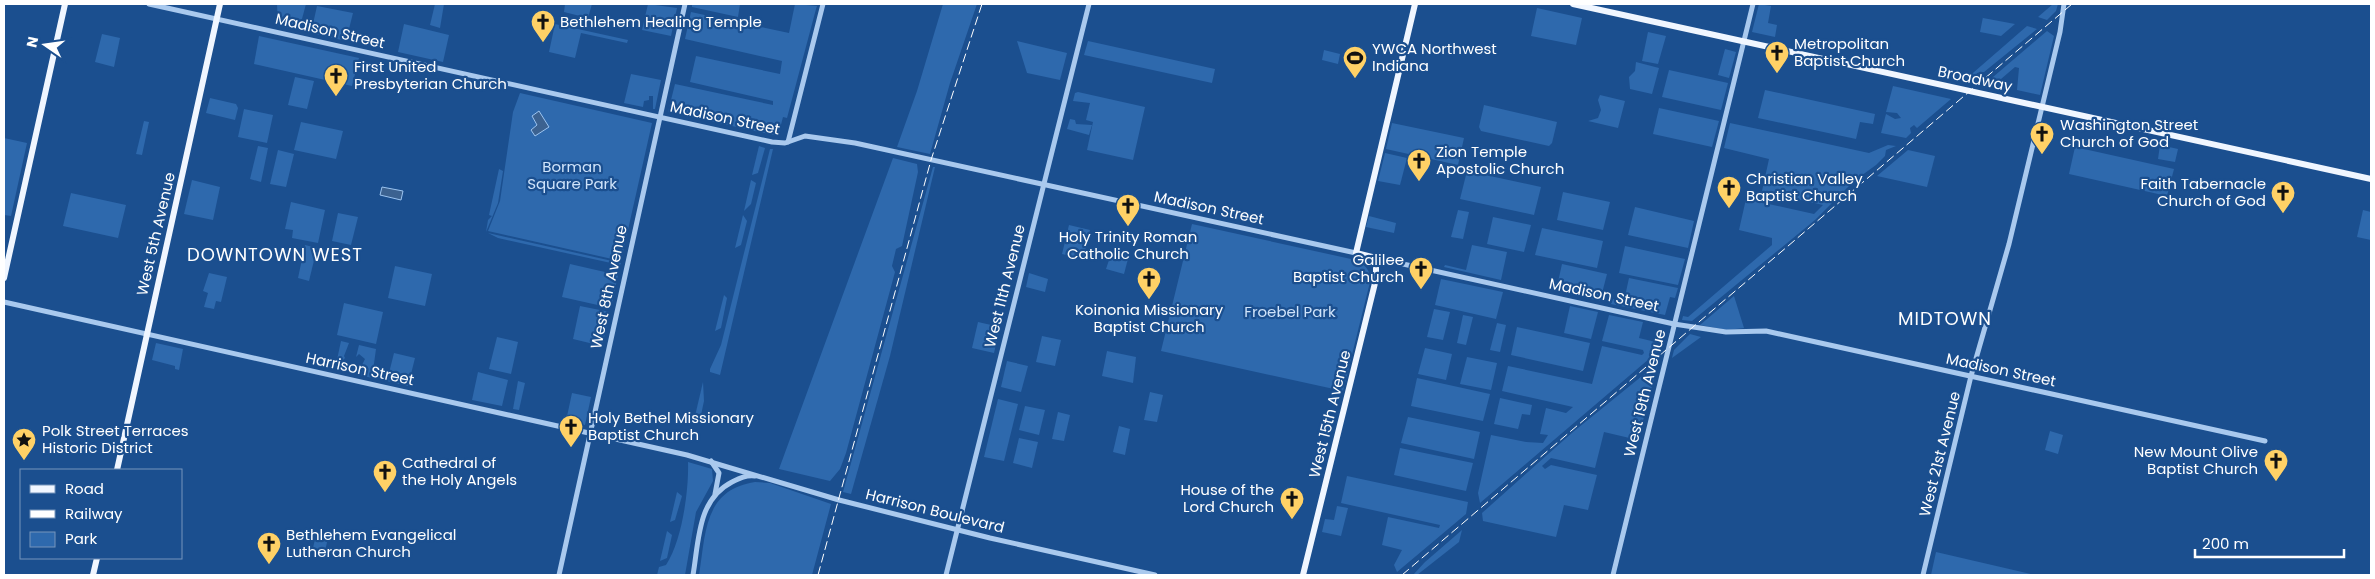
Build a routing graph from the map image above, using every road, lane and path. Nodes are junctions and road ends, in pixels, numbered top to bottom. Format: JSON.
{"nodes":[{"id":1,"x":65,"y":4,"type":"edge"},
{"id":2,"x":149,"y":4,"type":"edge"},
{"id":3,"x":220,"y":4,"type":"edge"},
{"id":4,"x":685,"y":4,"type":"edge"},
{"id":5,"x":823,"y":4,"type":"edge"},
{"id":6,"x":1088,"y":4,"type":"edge"},
{"id":7,"x":1415,"y":4,"type":"edge"},
{"id":8,"x":1573,"y":4,"type":"edge"},
{"id":9,"x":1753,"y":4,"type":"edge"},
{"id":10,"x":2064,"y":4,"type":"edge"},
{"id":11,"x":217,"y":19,"type":"junction"},
{"id":12,"x":1744,"y":42,"type":"junction"},
{"id":13,"x":2042,"y":107,"type":"junction"},
{"id":14,"x":660,"y":117,"type":"junction"},
{"id":15,"x":788,"y":142,"type":"junction"},
{"id":16,"x":2371,"y":179,"type":"edge"},
{"id":17,"x":1043,"y":184,"type":"junction"},
{"id":18,"x":1356,"y":253,"type":"junction"},
{"id":19,"x":1376,"y":258,"type":"junction"},
{"id":20,"x":4,"y":278,"type":"edge"},
{"id":21,"x":4,"y":302,"type":"edge"},
{"id":22,"x":1674,"y":324,"type":"junction"},
{"id":23,"x":147,"y":334,"type":"junction"},
{"id":24,"x":1971,"y":376,"type":"junction"},
{"id":25,"x":590,"y":433,"type":"junction"},
{"id":26,"x":2265,"y":440,"type":"dead end"},
{"id":27,"x":711,"y":461,"type":"junction"},
{"id":28,"x":117,"y":469,"type":"edge"},
{"id":29,"x":768,"y":478,"type":"junction"},
{"id":30,"x":714,"y":495,"type":"junction"},
{"id":31,"x":958,"y":530,"type":"junction"},
{"id":32,"x":97,"y":559,"type":"edge"},
{"id":33,"x":93,"y":575,"type":"edge"},
{"id":34,"x":559,"y":575,"type":"edge"},
{"id":35,"x":693,"y":575,"type":"edge"},
{"id":36,"x":946,"y":575,"type":"edge"},
{"id":37,"x":1155,"y":575,"type":"edge"},
{"id":38,"x":1303,"y":575,"type":"edge"},
{"id":39,"x":1613,"y":575,"type":"edge"},
{"id":40,"x":1923,"y":575,"type":"edge"}],
"edges":[{"from":1,"to":20,"type":"main road"},
{"from":2,"to":11,"type":"street","name":"Madison Street"},
{"from":3,"to":11,"type":"main road","name":"West 5th Avenue"},
{"from":4,"to":14,"type":"street","name":"West 8th Avenue"},
{"from":5,"to":15,"type":"street"},
{"from":6,"to":17,"type":"street","name":"West 11th Avenue"},
{"from":7,"to":18,"type":"main road"},
{"from":8,"to":12,"type":"main road","name":"Broadway"},
{"from":9,"to":12,"type":"street","name":"West 19th Avenue"},
{"from":10,"to":13,"type":"street","name":"West 21st Avenue"},
{"from":11,"to":14,"type":"street","name":"Madison Street"},
{"from":11,"to":23,"type":"main road","name":"West 5th Avenue"},
{"from":12,"to":13,"type":"main road","name":"Broadway"},
{"from":12,"to":22,"type":"street","name":"West 19th Avenue"},
{"from":13,"to":16,"type":"main road","name":"Broadway"},
{"from":13,"to":24,"type":"street","name":"West 21st Avenue"},
{"from":14,"to":15,"type":"street","name":"Madison Street"},
{"from":14,"to":25,"type":"street","name":"West 8th Avenue"},
{"from":15,"to":17,"type":"street","name":"Madison Street"},
{"from":17,"to":18,"type":"street","name":"Madison Street"},
{"from":17,"to":31,"type":"street","name":"West 11th Avenue"},
{"from":18,"to":19,"type":"main road","name":"Madison Street"},
{"from":19,"to":22,"type":"street","name":"Madison Street"},
{"from":19,"to":38,"type":"main road","name":"West 15th Avenue"},
{"from":21,"to":23,"type":"street","name":"Harrison Street"},
{"from":22,"to":24,"type":"street","name":"Madison Street"},
{"from":22,"to":39,"type":"street","name":"West 19th Avenue"},
{"from":23,"to":25,"type":"street","name":"Harrison Street"},
{"from":23,"to":28,"type":"main road","name":"West 5th Avenue"},
{"from":24,"to":26,"type":"street","name":"Madison Street"},
{"from":24,"to":40,"type":"street","name":"West 21st Avenue"},
{"from":25,"to":27,"type":"street","name":"Harrison Street"},
{"from":25,"to":34,"type":"street","name":"West 8th Avenue"},
{"from":27,"to":29,"type":"street","name":"Harrison Boulevard"},
{"from":27,"to":30,"type":"street"},
{"from":29,"to":30,"type":"street"},
{"from":29,"to":31,"type":"street","name":"Harrison Boulevard"},
{"from":30,"to":35,"type":"street"},
{"from":31,"to":36,"type":"street","name":"West 11th Avenue"},
{"from":31,"to":37,"type":"street","name":"Harrison Boulevard"},
{"from":32,"to":33,"type":"main road"}]}
